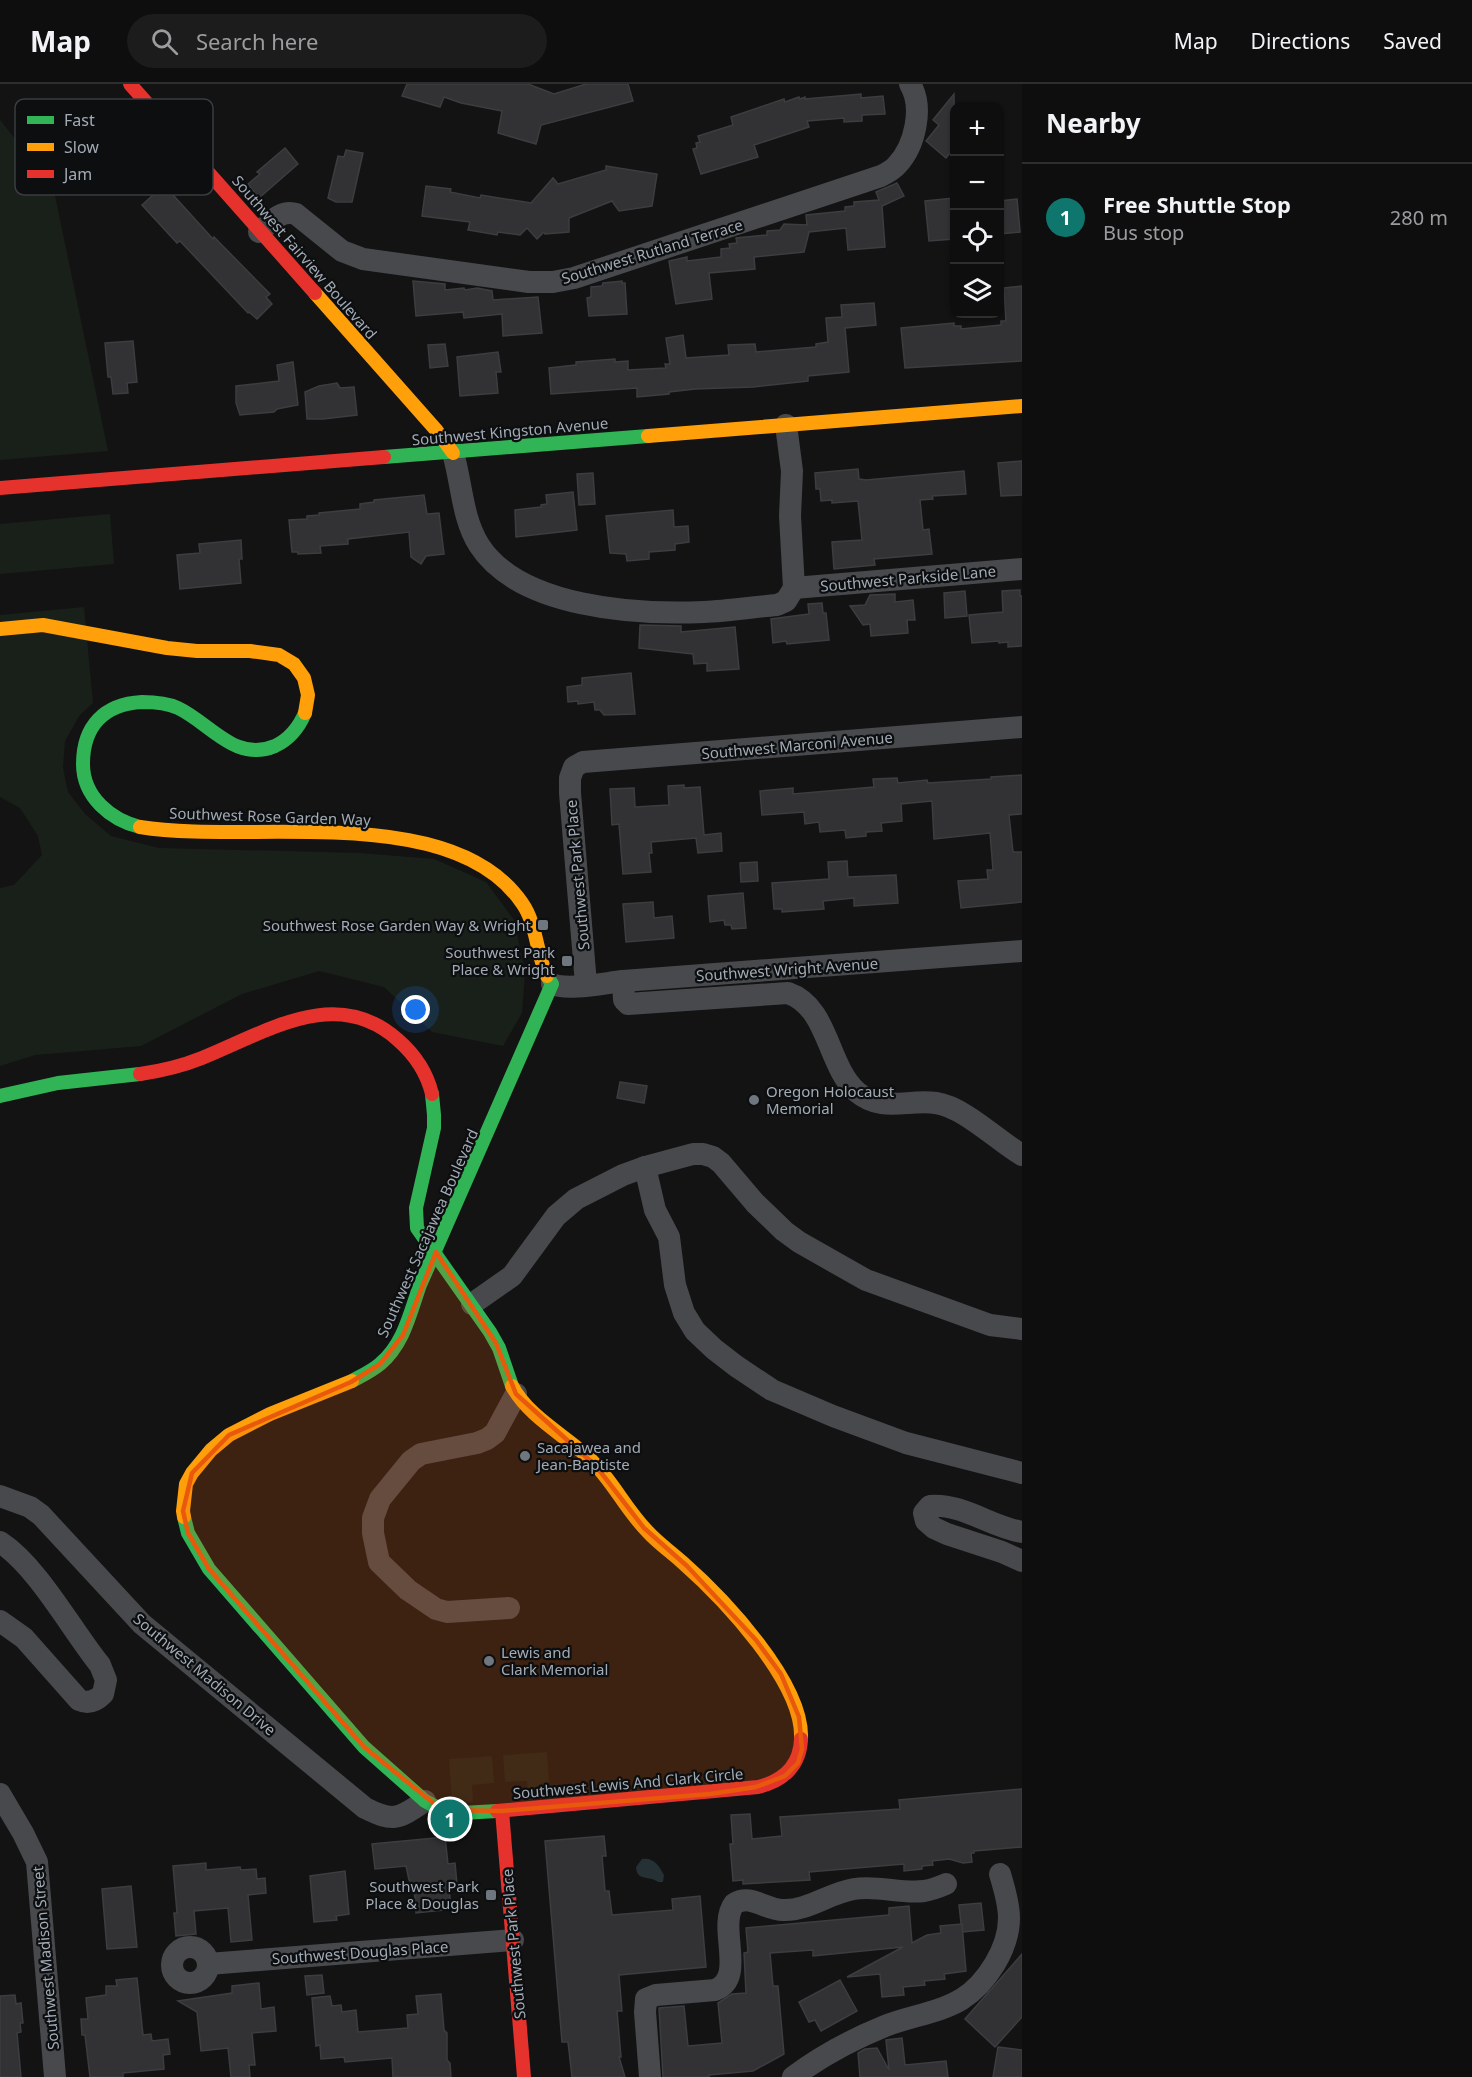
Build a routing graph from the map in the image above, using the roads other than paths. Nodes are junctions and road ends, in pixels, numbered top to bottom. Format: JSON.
{"nodes":[{"id":1,"x":130,"y":84,"type":"edge"},
{"id":2,"x":910,"y":84,"type":"edge"},
{"id":3,"x":143,"y":99,"type":"edge"},
{"id":4,"x":213,"y":179,"type":"edge"},
{"id":5,"x":259,"y":232,"type":"junction"},
{"id":6,"x":1022,"y":406,"type":"edge"},
{"id":7,"x":786,"y":425,"type":"junction"},
{"id":8,"x":453,"y":453,"type":"junction"},
{"id":9,"x":0,"y":488,"type":"edge"},
{"id":10,"x":1022,"y":569,"type":"edge"},
{"id":11,"x":794,"y":588,"type":"junction"},
{"id":12,"x":0,"y":629,"type":"edge"},
{"id":13,"x":1022,"y":727,"type":"edge"},
{"id":14,"x":574,"y":767,"type":"joint"},
{"id":15,"x":1022,"y":951,"type":"edge"},
{"id":16,"x":623,"y":981,"type":"junction"},
{"id":17,"x":552,"y":984,"type":"junction"},
{"id":18,"x":586,"y":984,"type":"junction"},
{"id":19,"x":0,"y":1096,"type":"edge"},
{"id":20,"x":1022,"y":1155,"type":"edge"},
{"id":21,"x":645,"y":1167,"type":"junction"},
{"id":22,"x":436,"y":1252,"type":"junction"},
{"id":23,"x":472,"y":1304,"type":"junction"},
{"id":24,"x":1022,"y":1329,"type":"edge"},
{"id":25,"x":516,"y":1394,"type":"junction"},
{"id":26,"x":1022,"y":1473,"type":"edge"},
{"id":27,"x":0,"y":1496,"type":"edge"},
{"id":28,"x":1022,"y":1532,"type":"edge"},
{"id":29,"x":0,"y":1542,"type":"edge"},
{"id":30,"x":1022,"y":1562,"type":"edge"},
{"id":31,"x":509,"y":1608,"type":"dead end"},
{"id":32,"x":0,"y":1621,"type":"edge"},
{"id":33,"x":425,"y":1800,"type":"junction"},
{"id":34,"x":3,"y":1807,"type":"edge"},
{"id":35,"x":502,"y":1811,"type":"junction"},
{"id":36,"x":1000,"y":1874,"type":"dead end"},
{"id":37,"x":946,"y":1884,"type":"dead end"},
{"id":38,"x":513,"y":1940,"type":"junction"},
{"id":39,"x":208,"y":1964,"type":"dead end"},
{"id":40,"x":55,"y":2077,"type":"edge"},
{"id":41,"x":524,"y":2077,"type":"edge"},
{"id":42,"x":650,"y":2077,"type":"edge"},
{"id":43,"x":793,"y":2077,"type":"edge"}],
"edges":[{"from":1,"to":3,"type":"street","name":"Southwest Fairview Boulevard"},
{"from":2,"to":5,"type":"street","name":"Southwest Rutland Terrace"},
{"from":4,"to":5,"type":"street","name":"Southwest Fairview Boulevard"},
{"from":5,"to":8,"type":"street","name":"Southwest Fairview Boulevard"},
{"from":6,"to":7,"type":"street","name":"Southwest Kingston Avenue"},
{"from":7,"to":8,"type":"street","name":"Southwest Kingston Avenue"},
{"from":7,"to":11,"type":"street"},
{"from":8,"to":9,"type":"street","name":"Southwest Kingston Avenue"},
{"from":8,"to":11,"type":"street"},
{"from":10,"to":11,"type":"street","name":"Southwest Parkside Lane"},
{"from":12,"to":17,"type":"street","name":"Southwest Rose Garden Way"},
{"from":13,"to":14,"type":"street","name":"Southwest Marconi Avenue"},
{"from":14,"to":18,"type":"street","name":"Southwest Park Place"},
{"from":15,"to":16,"type":"street","name":"Southwest Wright Avenue"},
{"from":16,"to":18,"type":"street","name":"Southwest Wright Avenue"},
{"from":16,"to":20,"type":"street"},
{"from":17,"to":18,"type":"street","name":"Southwest Wright Avenue"},
{"from":17,"to":22,"type":"street","name":"Southwest Sacajawea Boulevard"},
{"from":19,"to":22,"type":"street","name":"Southwest Lewis And Clark Circle"},
{"from":21,"to":23,"type":"street"},
{"from":21,"to":24,"type":"street"},
{"from":21,"to":26,"type":"street"},
{"from":22,"to":23,"type":"street","name":"Southwest Lewis And Clark Circle"},
{"from":22,"to":33,"type":"street","name":"Southwest Sacajawea Boulevard"},
{"from":23,"to":25,"type":"street","name":"Southwest Lewis And Clark Circle"},
{"from":25,"to":31,"type":"street"},
{"from":25,"to":35,"type":"street","name":"Southwest Lewis And Clark Circle"},
{"from":27,"to":33,"type":"street","name":"Southwest Madison Drive"},
{"from":28,"to":30,"type":"street"},
{"from":29,"to":32,"type":"street"},
{"from":33,"to":35,"type":"street","name":"Southwest Lewis And Clark Circle"},
{"from":34,"to":40,"type":"street","name":"Southwest Madison Street"},
{"from":35,"to":38,"type":"street","name":"Southwest Park Place"},
{"from":36,"to":43,"type":"street"},
{"from":37,"to":42,"type":"street"},
{"from":38,"to":39,"type":"street","name":"Southwest Douglas Place"},
{"from":38,"to":41,"type":"street","name":"Southwest Park Place"}]}
